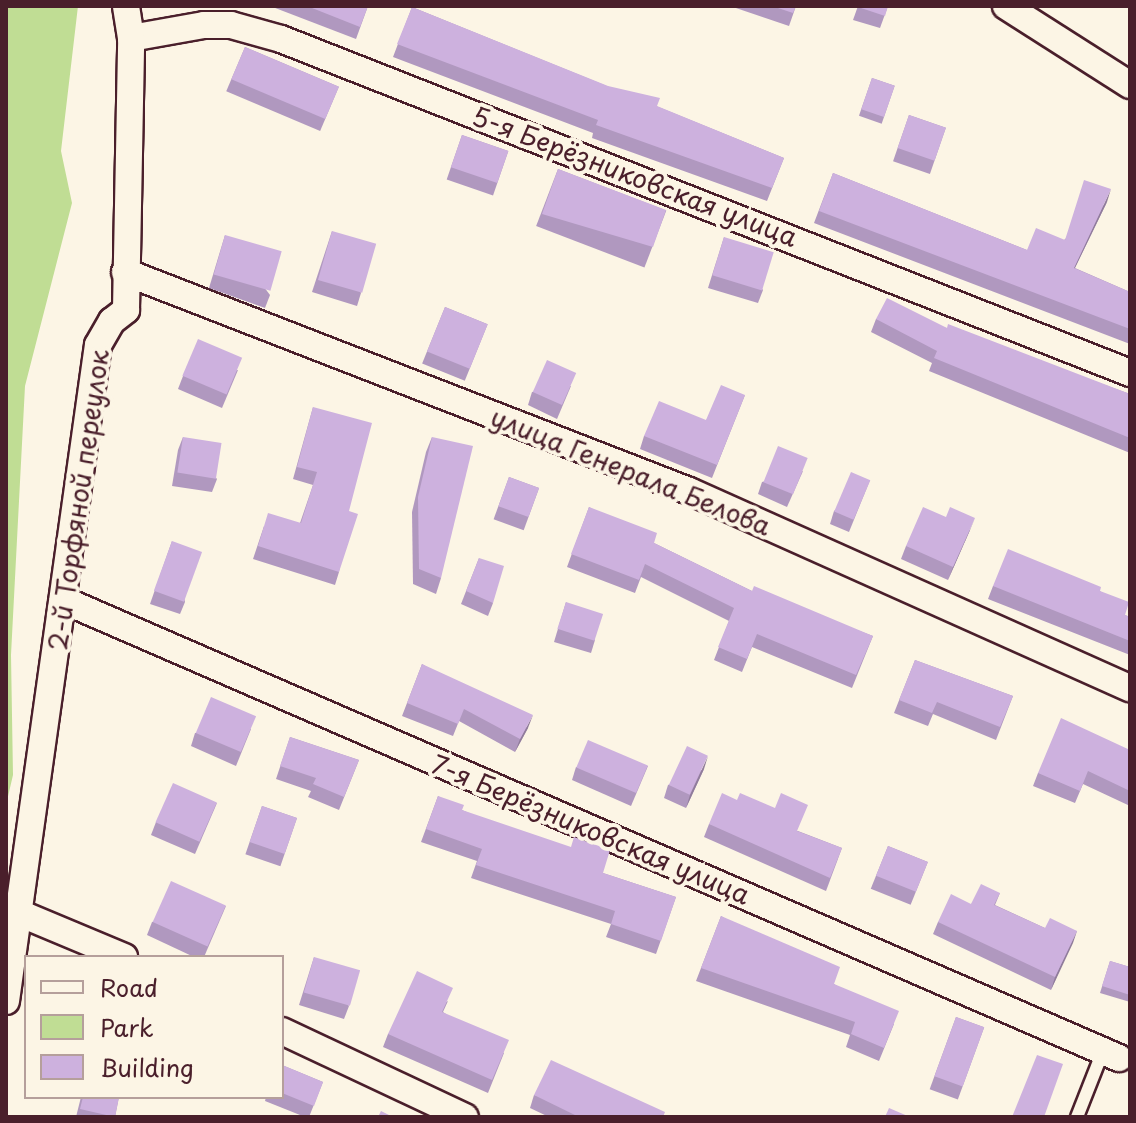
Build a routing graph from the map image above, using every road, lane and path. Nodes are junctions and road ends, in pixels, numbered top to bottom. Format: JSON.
{"nodes":[{"id":1,"x":126,"y":6,"type":"edge"},
{"id":2,"x":1006,"y":6,"type":"edge"},
{"id":3,"x":131,"y":38,"type":"junction"},
{"id":4,"x":1130,"y":85,"type":"edge"},
{"id":5,"x":125,"y":272,"type":"junction"},
{"id":6,"x":1130,"y":373,"type":"edge"},
{"id":7,"x":63,"y":600,"type":"junction"},
{"id":8,"x":1130,"y":688,"type":"edge"},
{"id":9,"x":19,"y":913,"type":"junction"},
{"id":10,"x":119,"y":955,"type":"edge"},
{"id":11,"x":6,"y":1001,"type":"edge"},
{"id":12,"x":284,"y":1032,"type":"edge"},
{"id":13,"x":1117,"y":1052,"type":"edge"},
{"id":14,"x":465,"y":1117,"type":"edge"},
{"id":15,"x":1077,"y":1117,"type":"edge"}],
"edges":[{"from":1,"to":3,"type":"street","name":"2-й Торфяной переулок"},
{"from":2,"to":4,"type":"street"},
{"from":3,"to":5,"type":"street","name":"2-й Торфяной переулок"},
{"from":3,"to":6,"type":"street","name":"5-я Берёзниковская улица"},
{"from":5,"to":7,"type":"street","name":"2-й Торфяной переулок"},
{"from":5,"to":8,"type":"street","name":"улица Генерала Белова"},
{"from":7,"to":9,"type":"street","name":"2-й Торфяной переулок"},
{"from":7,"to":13,"type":"street","name":"7-я Берёзниковская улица"},
{"from":9,"to":10,"type":"street"},
{"from":9,"to":11,"type":"street","name":"2-й Торфяной переулок"},
{"from":12,"to":14,"type":"street"},
{"from":13,"to":15,"type":"lane"}]}
